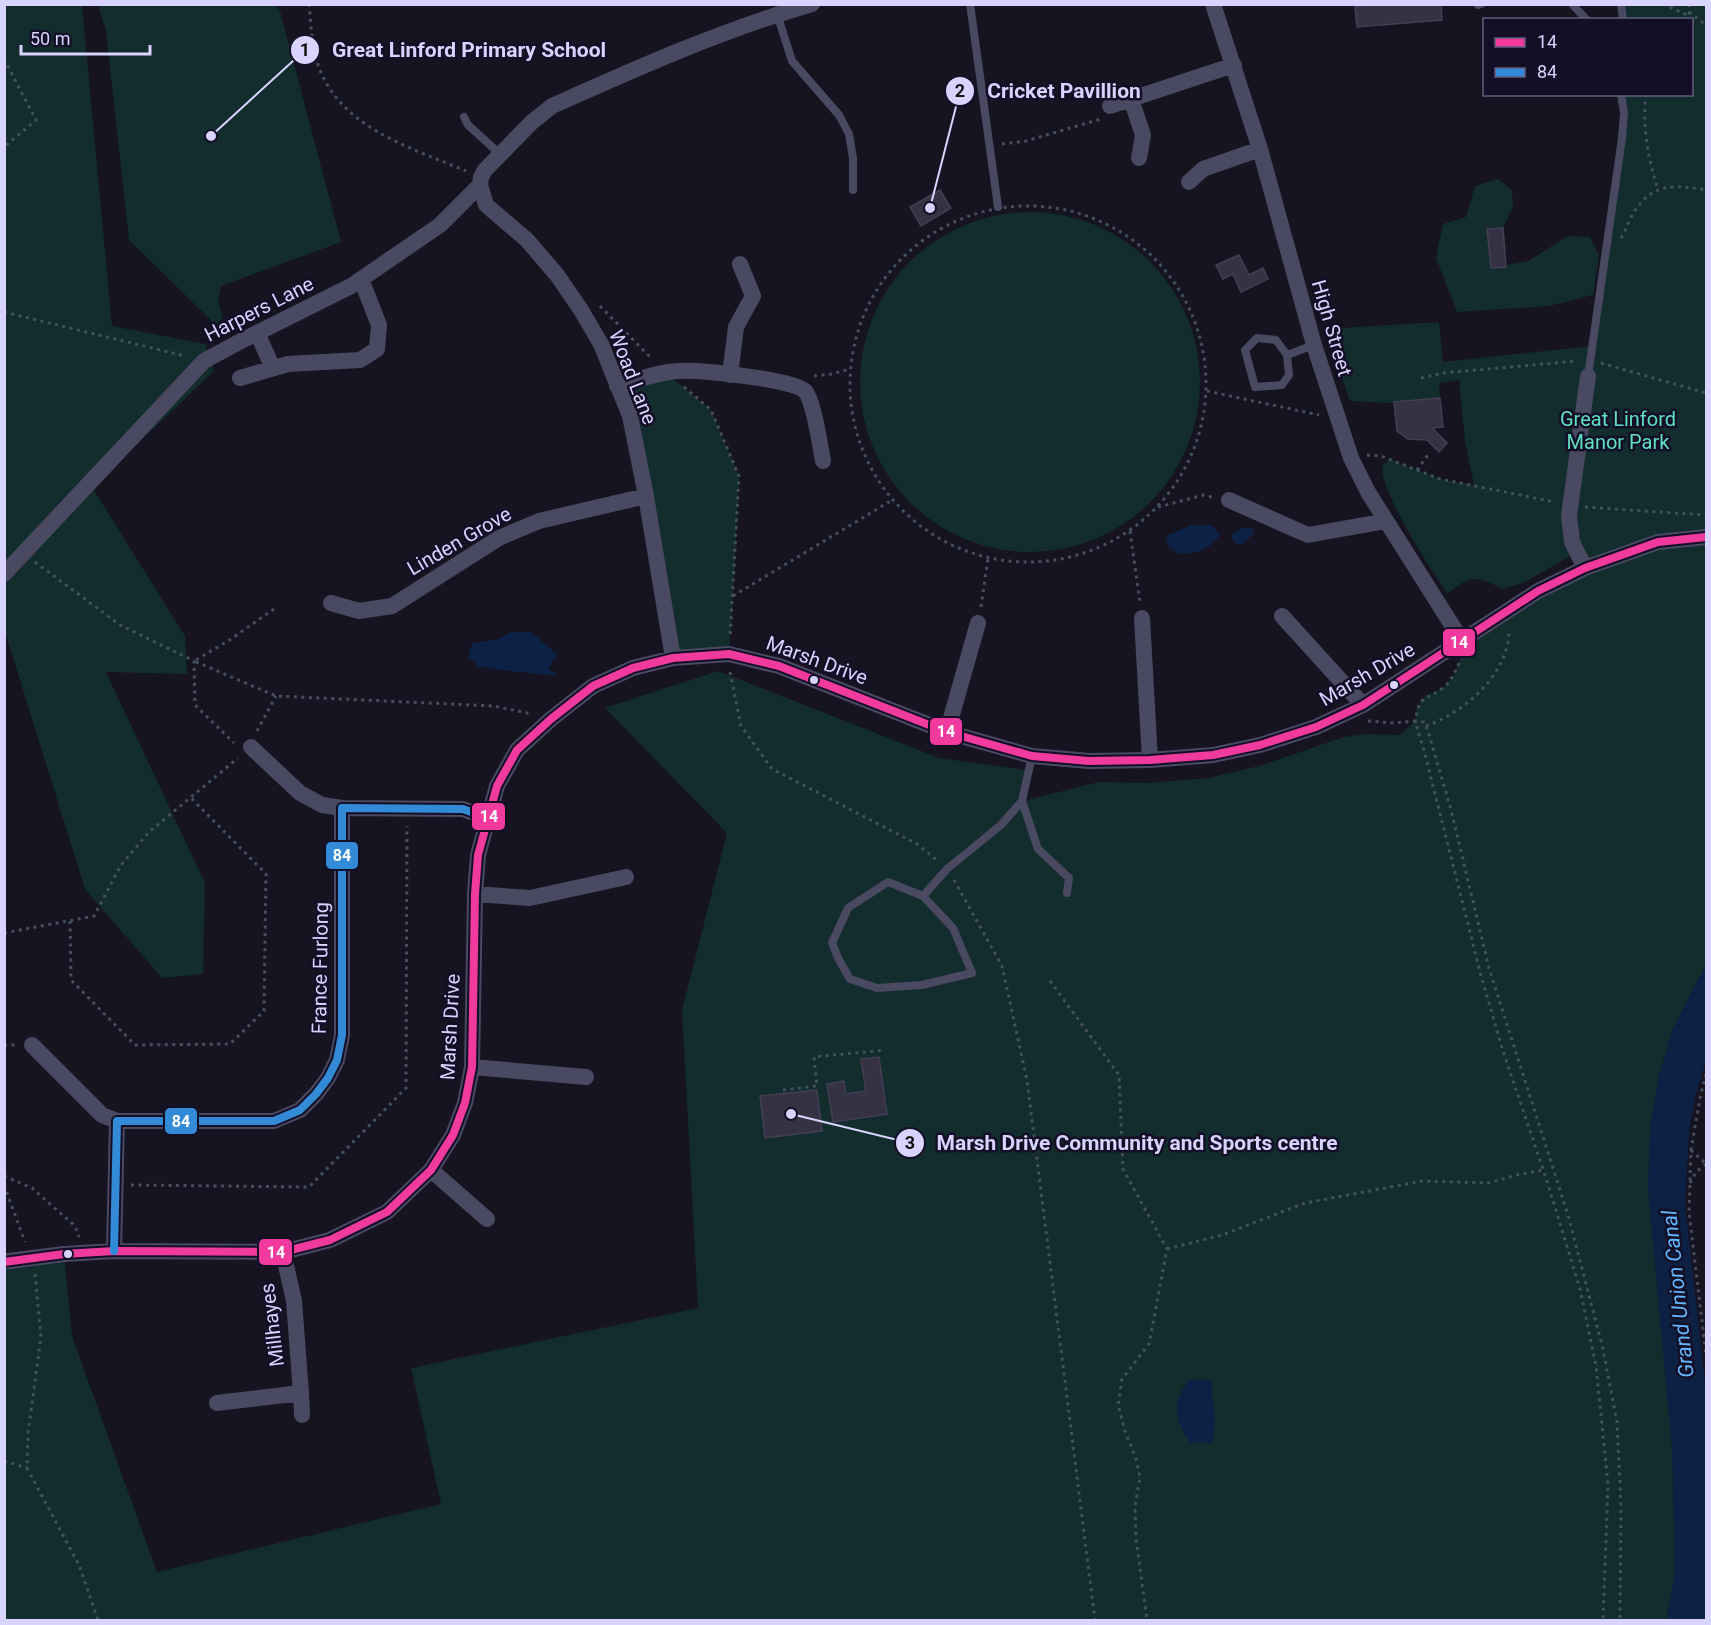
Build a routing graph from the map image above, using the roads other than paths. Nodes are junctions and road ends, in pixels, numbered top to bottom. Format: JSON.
{"nodes":[{"id":1,"x":812,"y":4,"type":"edge"},
{"id":2,"x":970,"y":4,"type":"edge"},
{"id":3,"x":1213,"y":4,"type":"edge"},
{"id":4,"x":1572,"y":4,"type":"edge"},
{"id":5,"x":777,"y":14,"type":"junction"},
{"id":6,"x":1585,"y":18,"type":"edge"},
{"id":7,"x":1234,"y":65,"type":"junction"},
{"id":8,"x":1623,"y":96,"type":"edge"},
{"id":9,"x":1131,"y":99,"type":"junction"},
{"id":10,"x":1110,"y":106,"type":"road end"},
{"id":11,"x":464,"y":117,"type":"dead end"},
{"id":12,"x":1260,"y":149,"type":"junction"},
{"id":13,"x":500,"y":154,"type":"junction"},
{"id":14,"x":1139,"y":158,"type":"dead end"},
{"id":15,"x":480,"y":181,"type":"junction"},
{"id":16,"x":1189,"y":182,"type":"dead end"},
{"id":17,"x":853,"y":190,"type":"dead end"},
{"id":18,"x":998,"y":207,"type":"road end"},
{"id":19,"x":740,"y":264,"type":"dead end"},
{"id":20,"x":361,"y":279,"type":"junction"},
{"id":21,"x":257,"y":333,"type":"junction"},
{"id":22,"x":1314,"y":345,"type":"junction"},
{"id":23,"x":1287,"y":355,"type":"junction"},
{"id":24,"x":273,"y":368,"type":"junction"},
{"id":25,"x":1589,"y":368,"type":"joint"},
{"id":26,"x":730,"y":375,"type":"junction"},
{"id":27,"x":240,"y":378,"type":"dead end"},
{"id":28,"x":617,"y":386,"type":"junction"},
{"id":29,"x":823,"y":461,"type":"dead end"},
{"id":30,"x":646,"y":496,"type":"junction"},
{"id":31,"x":1229,"y":501,"type":"road end"},
{"id":32,"x":1386,"y":521,"type":"junction"},
{"id":33,"x":1707,"y":537,"type":"edge"},
{"id":34,"x":1585,"y":568,"type":"junction"},
{"id":35,"x":4,"y":574,"type":"edge"},
{"id":36,"x":331,"y":603,"type":"dead end"},
{"id":37,"x":1282,"y":616,"type":"dead end"},
{"id":38,"x":1142,"y":618,"type":"road end"},
{"id":39,"x":978,"y":623,"type":"road end"},
{"id":40,"x":1462,"y":641,"type":"junction"},
{"id":41,"x":673,"y":658,"type":"junction"},
{"id":42,"x":1356,"y":708,"type":"junction"},
{"id":43,"x":947,"y":732,"type":"junction"},
{"id":44,"x":248,"y":750,"type":"road end"},
{"id":45,"x":1032,"y":756,"type":"junction"},
{"id":46,"x":1150,"y":760,"type":"junction"},
{"id":47,"x":1022,"y":801,"type":"junction"},
{"id":48,"x":342,"y":808,"type":"junction"},
{"id":49,"x":487,"y":818,"type":"junction"},
{"id":50,"x":626,"y":877,"type":"dead end"},
{"id":51,"x":1067,"y":893,"type":"dead end"},
{"id":52,"x":475,"y":894,"type":"junction"},
{"id":53,"x":923,"y":896,"type":"junction"},
{"id":54,"x":32,"y":1045,"type":"dead end"},
{"id":55,"x":472,"y":1067,"type":"junction"},
{"id":56,"x":586,"y":1077,"type":"dead end"},
{"id":57,"x":117,"y":1121,"type":"junction"},
{"id":58,"x":430,"y":1170,"type":"junction"},
{"id":59,"x":487,"y":1219,"type":"dead end"},
{"id":60,"x":114,"y":1251,"type":"junction"},
{"id":61,"x":283,"y":1252,"type":"junction"},
{"id":62,"x":7,"y":1262,"type":"edge"},
{"id":63,"x":301,"y":1393,"type":"junction"},
{"id":64,"x":217,"y":1404,"type":"dead end"},
{"id":65,"x":302,"y":1415,"type":"dead end"}],
"edges":[{"from":1,"to":5,"type":"street"},
{"from":2,"to":18,"type":"lane"},
{"from":3,"to":7,"type":"street","name":"High Street"},
{"from":4,"to":6,"type":"lane"},
{"from":5,"to":13,"type":"street"},
{"from":5,"to":17,"type":"lane"},
{"from":7,"to":9,"type":"street"},
{"from":7,"to":12,"type":"street","name":"High Street"},
{"from":8,"to":25,"type":"lane"},
{"from":9,"to":10,"type":"street"},
{"from":9,"to":14,"type":"street"},
{"from":11,"to":13,"type":"lane"},
{"from":12,"to":16,"type":"street"},
{"from":12,"to":22,"type":"street","name":"High Street"},
{"from":13,"to":15,"type":"street"},
{"from":15,"to":20,"type":"street","name":"Harpers Lane"},
{"from":15,"to":28,"type":"street","name":"Woad Lane"},
{"from":19,"to":26,"type":"street"},
{"from":20,"to":21,"type":"street","name":"Harpers Lane"},
{"from":20,"to":24,"type":"street"},
{"from":21,"to":24,"type":"street"},
{"from":21,"to":35,"type":"street","name":"Harpers Lane"},
{"from":22,"to":23,"type":"lane"},
{"from":22,"to":32,"type":"street","name":"High Street"},
{"from":23,"to":23,"type":"lane"},
{"from":24,"to":27,"type":"street"},
{"from":25,"to":34,"type":"street"},
{"from":26,"to":28,"type":"street"},
{"from":26,"to":29,"type":"street"},
{"from":28,"to":30,"type":"street","name":"Woad Lane"},
{"from":30,"to":36,"type":"street","name":"Linden Grove"},
{"from":30,"to":41,"type":"street","name":"Woad Lane"},
{"from":31,"to":32,"type":"street"},
{"from":32,"to":40,"type":"street","name":"High Street"},
{"from":33,"to":34,"type":"street","name":"Marsh Drive"},
{"from":34,"to":40,"type":"street","name":"Marsh Drive"},
{"from":37,"to":42,"type":"street"},
{"from":38,"to":46,"type":"street"},
{"from":39,"to":43,"type":"street"},
{"from":40,"to":42,"type":"street","name":"Marsh Drive"},
{"from":41,"to":43,"type":"street","name":"Marsh Drive"},
{"from":41,"to":49,"type":"street","name":"Marsh Drive"},
{"from":42,"to":46,"type":"street","name":"Marsh Drive"},
{"from":43,"to":45,"type":"street","name":"Marsh Drive"},
{"from":44,"to":48,"type":"street"},
{"from":45,"to":46,"type":"street","name":"Marsh Drive"},
{"from":45,"to":47,"type":"lane"},
{"from":47,"to":51,"type":"lane"},
{"from":47,"to":53,"type":"lane"},
{"from":48,"to":49,"type":"street"},
{"from":48,"to":57,"type":"street","name":"France Furlong"},
{"from":49,"to":52,"type":"street","name":"Marsh Drive"},
{"from":50,"to":52,"type":"street"},
{"from":52,"to":55,"type":"street","name":"Marsh Drive"},
{"from":53,"to":53,"type":"lane"},
{"from":54,"to":57,"type":"street"},
{"from":55,"to":56,"type":"street"},
{"from":55,"to":58,"type":"street","name":"Marsh Drive"},
{"from":57,"to":60,"type":"street"},
{"from":58,"to":59,"type":"street"},
{"from":58,"to":61,"type":"street","name":"Marsh Drive"},
{"from":60,"to":61,"type":"street","name":"Marsh Drive"},
{"from":60,"to":62,"type":"street","name":"Marsh Drive","bridge":true},
{"from":61,"to":63,"type":"street","name":"Millhayes"},
{"from":63,"to":64,"type":"street","name":"Millhayes"},
{"from":63,"to":65,"type":"street","name":"Millhayes"}]}
